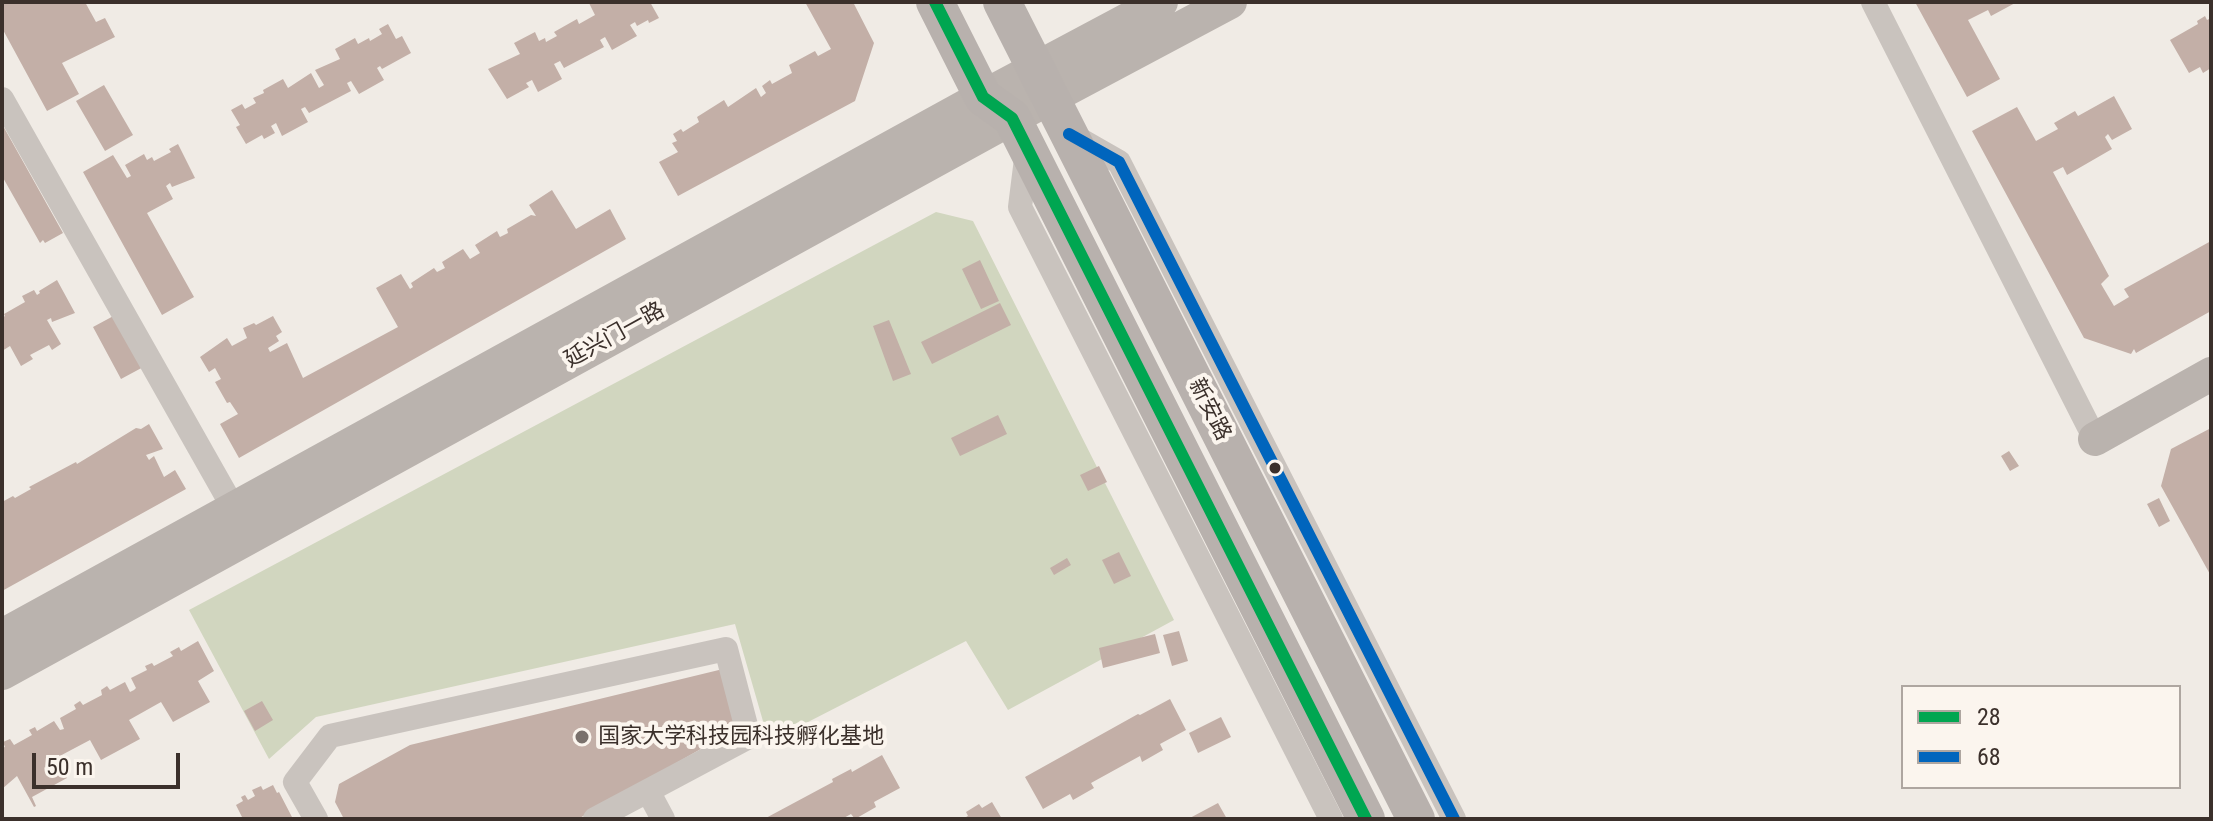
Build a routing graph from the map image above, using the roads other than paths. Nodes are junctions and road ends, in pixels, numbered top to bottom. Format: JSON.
{"nodes":[{"id":1,"x":935,"y":2,"type":"edge"},
{"id":2,"x":1002,"y":2,"type":"edge"},
{"id":3,"x":1161,"y":2,"type":"edge"},
{"id":4,"x":1230,"y":2,"type":"edge"},
{"id":5,"x":1873,"y":2,"type":"edge"},
{"id":6,"x":1044,"y":84,"type":"junction"},
{"id":7,"x":2,"y":99,"type":"edge"},
{"id":8,"x":1007,"y":121,"type":"junction"},
{"id":9,"x":2211,"y":374,"type":"edge"},
{"id":10,"x":2095,"y":439,"type":"joint"},
{"id":11,"x":234,"y":509,"type":"junction"},
{"id":12,"x":2,"y":636,"type":"edge"},
{"id":13,"x":2,"y":673,"type":"edge"},
{"id":14,"x":648,"y":791,"type":"junction"},
{"id":15,"x":1434,"y":815,"type":"edge"},
{"id":16,"x":316,"y":819,"type":"edge"},
{"id":17,"x":595,"y":819,"type":"edge"},
{"id":18,"x":663,"y":819,"type":"edge"},
{"id":19,"x":1331,"y":819,"type":"edge"},
{"id":20,"x":1366,"y":819,"type":"edge"}],
"edges":[{"from":1,"to":8,"type":"main road","name":"新安路"},
{"from":2,"to":6,"type":"main road","name":"新安路"},
{"from":3,"to":6,"type":"street","name":"延兴门一路"},
{"from":4,"to":6,"type":"street","name":"延兴门一路"},
{"from":5,"to":10,"type":"street"},
{"from":6,"to":8,"type":"street","name":"延兴门一路"},
{"from":6,"to":15,"type":"main road","name":"新安路"},
{"from":7,"to":11,"type":"street"},
{"from":8,"to":11,"type":"street","name":"延兴门一路"},
{"from":8,"to":13,"type":"street","name":"延兴门一路"},
{"from":8,"to":19,"type":"street"},
{"from":8,"to":20,"type":"main road","name":"新安路"},
{"from":9,"to":10,"type":"street"},
{"from":11,"to":12,"type":"street","name":"延兴门一路"},
{"from":14,"to":16,"type":"street"},
{"from":14,"to":17,"type":"street"},
{"from":14,"to":18,"type":"street"}]}
